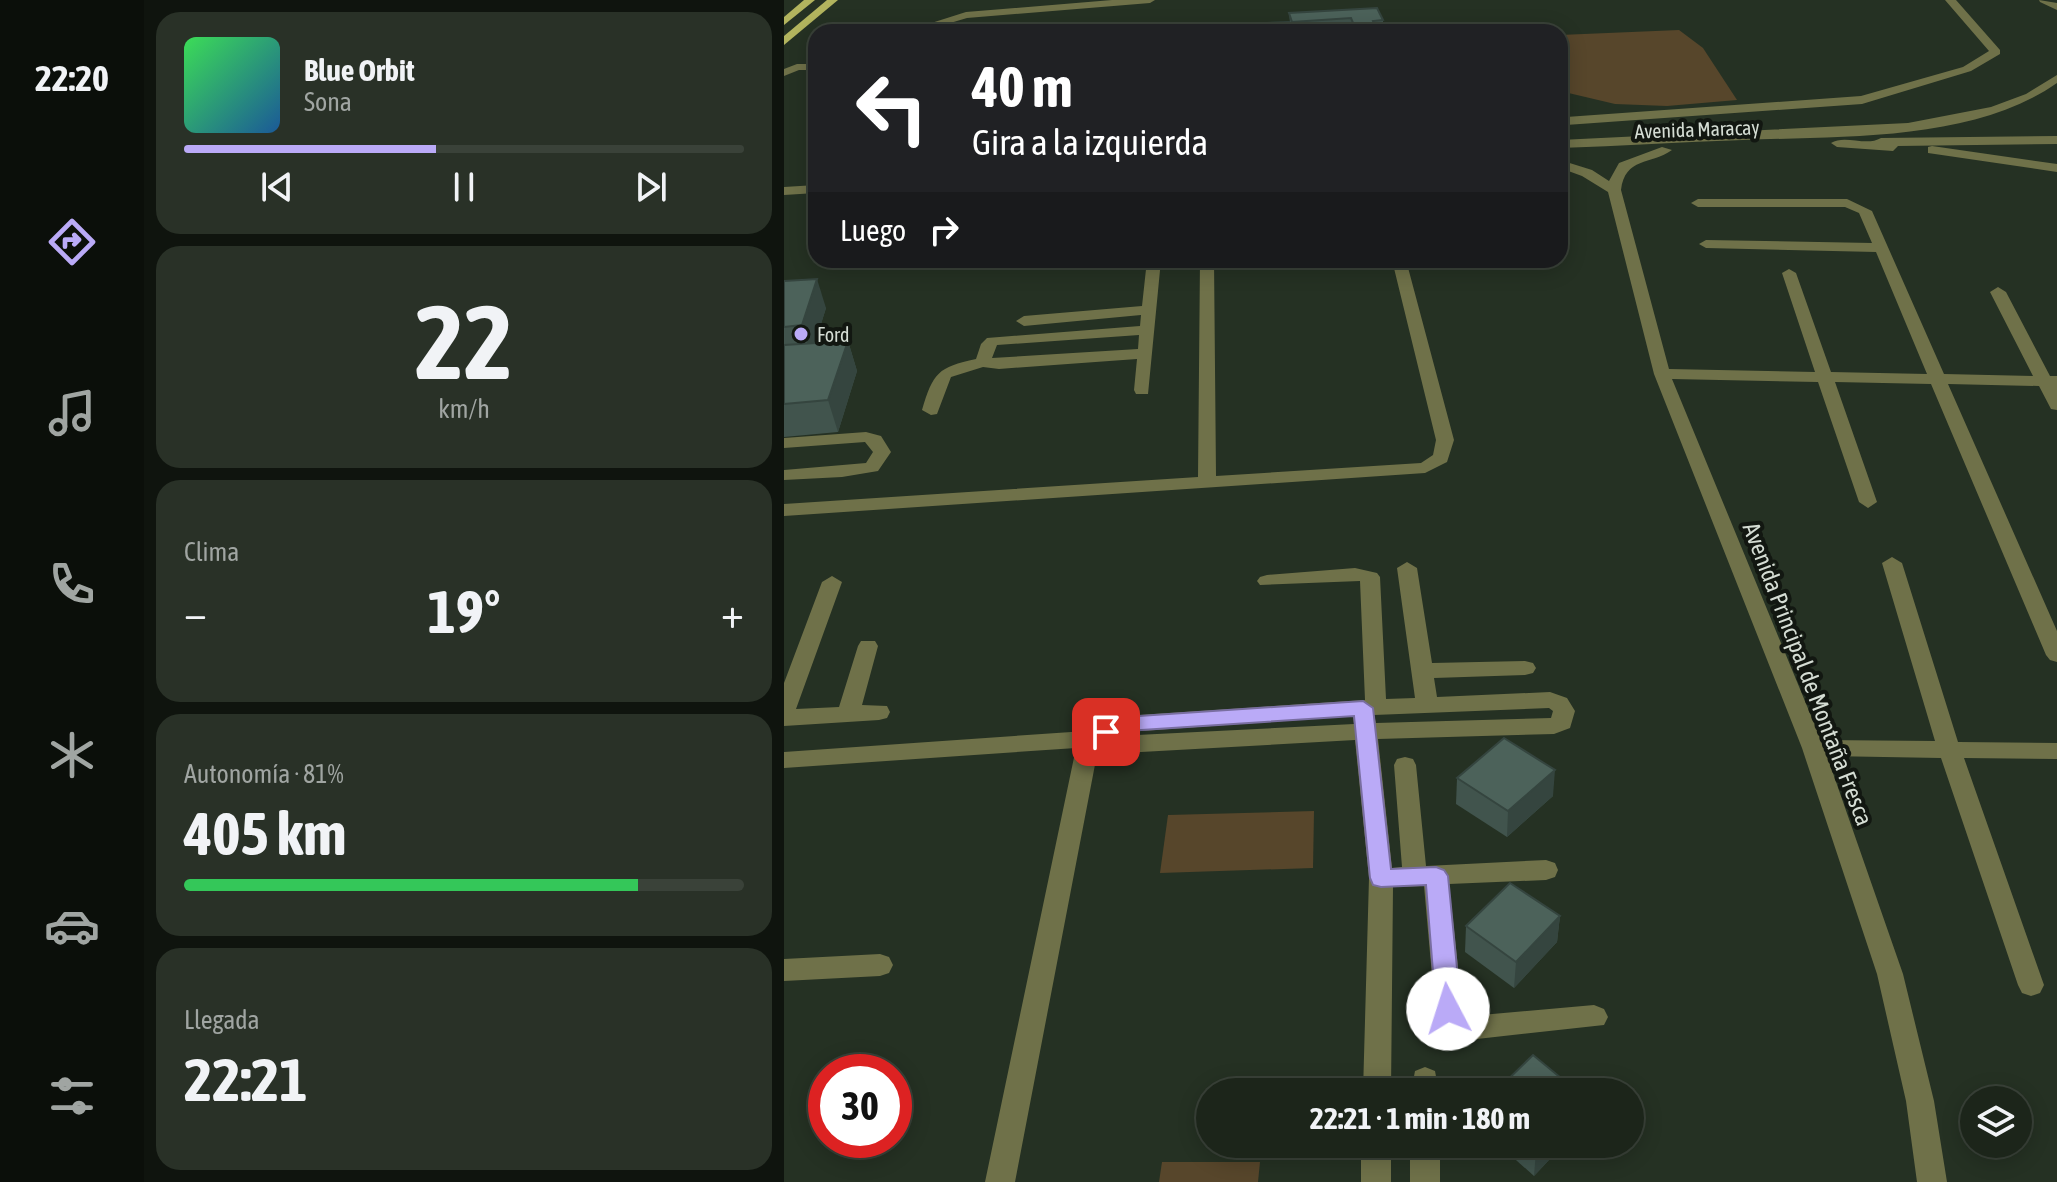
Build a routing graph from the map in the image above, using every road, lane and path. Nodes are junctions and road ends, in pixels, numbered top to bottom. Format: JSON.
{"nodes":[{"id":1,"x":810,"y":0,"type":"edge"},
{"id":2,"x":833,"y":0,"type":"edge"},
{"id":3,"x":1150,"y":0,"type":"edge"},
{"id":4,"x":1950,"y":0,"type":"edge"},
{"id":5,"x":2044,"y":0,"type":"edge"},
{"id":6,"x":2057,"y":2,"type":"edge"},
{"id":7,"x":784,"y":22,"type":"edge"},
{"id":8,"x":935,"y":24,"type":"edge"},
{"id":9,"x":784,"y":42,"type":"edge"},
{"id":10,"x":790,"y":67,"type":"edge"},
{"id":11,"x":784,"y":73,"type":"edge"},
{"id":12,"x":2057,"y":78,"type":"edge"},
{"id":13,"x":1568,"y":121,"type":"edge"},
{"id":14,"x":1812,"y":133,"type":"junction"},
{"id":15,"x":2057,"y":133,"type":"edge"},
{"id":16,"x":2057,"y":140,"type":"edge"},
{"id":17,"x":1837,"y":143,"type":"junction"},
{"id":18,"x":1568,"y":144,"type":"edge"},
{"id":19,"x":1666,"y":150,"type":"junction"},
{"id":20,"x":1568,"y":155,"type":"edge"},
{"id":21,"x":1568,"y":167,"type":"edge"},
{"id":22,"x":2057,"y":168,"type":"edge"},
{"id":23,"x":808,"y":180,"type":"edge"},
{"id":24,"x":784,"y":181,"type":"edge"},
{"id":25,"x":808,"y":190,"type":"edge"},
{"id":26,"x":1614,"y":190,"type":"junction"},
{"id":27,"x":784,"y":191,"type":"edge"},
{"id":28,"x":1698,"y":203,"type":"dead end"},
{"id":29,"x":1706,"y":244,"type":"dead end"},
{"id":30,"x":1882,"y":248,"type":"junction"},
{"id":31,"x":1153,"y":268,"type":"edge"},
{"id":32,"x":1207,"y":268,"type":"edge"},
{"id":33,"x":1401,"y":268,"type":"edge"},
{"id":34,"x":1789,"y":273,"type":"dead end"},
{"id":35,"x":1998,"y":292,"type":"dead end"},
{"id":36,"x":1148,"y":310,"type":"junction"},
{"id":37,"x":1024,"y":321,"type":"dead end"},
{"id":38,"x":1148,"y":330,"type":"junction"},
{"id":39,"x":1146,"y":353,"type":"junction"},
{"id":40,"x":983,"y":362,"type":"junction"},
{"id":41,"x":1662,"y":374,"type":"junction"},
{"id":42,"x":1824,"y":376,"type":"junction"},
{"id":43,"x":1937,"y":379,"type":"junction"},
{"id":44,"x":2050,"y":381,"type":"edge"},
{"id":45,"x":1142,"y":390,"type":"dead end"},
{"id":46,"x":2057,"y":405,"type":"edge"},
{"id":47,"x":931,"y":410,"type":"dead end"},
{"id":48,"x":784,"y":443,"type":"edge"},
{"id":49,"x":784,"y":475,"type":"edge"},
{"id":50,"x":1207,"y":481,"type":"junction"},
{"id":51,"x":1868,"y":502,"type":"dead end"},
{"id":52,"x":784,"y":510,"type":"edge"},
{"id":53,"x":1892,"y":563,"type":"dead end"},
{"id":54,"x":1407,"y":568,"type":"dead end"},
{"id":55,"x":1267,"y":581,"type":"dead end"},
{"id":56,"x":832,"y":582,"type":"dead end"},
{"id":57,"x":868,"y":646,"type":"dead end"},
{"id":58,"x":2057,"y":655,"type":"edge"},
{"id":59,"x":1525,"y":668,"type":"dead end"},
{"id":60,"x":1421,"y":671,"type":"junction"},
{"id":61,"x":1427,"y":705,"type":"junction"},
{"id":62,"x":784,"y":712,"type":"edge"},
{"id":63,"x":879,"y":712,"type":"dead end"},
{"id":64,"x":848,"y":714,"type":"junction"},
{"id":65,"x":1368,"y":715,"type":"junction"},
{"id":66,"x":784,"y":718,"type":"edge"},
{"id":67,"x":1089,"y":739,"type":"junction"},
{"id":68,"x":1813,"y":748,"type":"junction"},
{"id":69,"x":1949,"y":749,"type":"junction"},
{"id":70,"x":2057,"y":751,"type":"edge"},
{"id":71,"x":784,"y":760,"type":"edge"},
{"id":72,"x":1405,"y":765,"type":"dead end"},
{"id":73,"x":1546,"y":870,"type":"dead end"},
{"id":74,"x":1426,"y":877,"type":"junction"},
{"id":75,"x":1381,"y":878,"type":"junction"},
{"id":76,"x":880,"y":965,"type":"dead end"},
{"id":77,"x":784,"y":970,"type":"edge"},
{"id":78,"x":2031,"y":985,"type":"dead end"},
{"id":79,"x":1594,"y":1017,"type":"dead end"},
{"id":80,"x":1377,"y":1078,"type":"edge"},
{"id":81,"x":1376,"y":1158,"type":"edge"},
{"id":82,"x":1425,"y":1158,"type":"edge"},
{"id":83,"x":1000,"y":1182,"type":"edge"},
{"id":84,"x":1376,"y":1182,"type":"edge"},
{"id":85,"x":1425,"y":1182,"type":"edge"},
{"id":86,"x":1932,"y":1182,"type":"edge"}],
"edges":[{"from":1,"to":7,"type":"main road"},
{"from":2,"to":9,"type":"main road"},
{"from":3,"to":8,"type":"street"},
{"from":4,"to":13,"type":"street"},
{"from":5,"to":6,"type":"street"},
{"from":10,"to":11,"type":"street"},
{"from":12,"to":14,"type":"street"},
{"from":14,"to":15,"type":"street"},
{"from":14,"to":18,"type":"street","name":"Avenida Maracay"},
{"from":16,"to":17,"type":"street"},
{"from":17,"to":19,"type":"street","name":"Avenida Maracay"},
{"from":17,"to":22,"type":"street"},
{"from":19,"to":20,"type":"street","name":"Avenida Maracay"},
{"from":19,"to":26,"type":"street"},
{"from":21,"to":26,"type":"street"},
{"from":23,"to":24,"type":"street"},
{"from":25,"to":27,"type":"street"},
{"from":26,"to":41,"type":"street","name":"Avenida Principal de Montaña Fresca"},
{"from":28,"to":30,"type":"street"},
{"from":29,"to":30,"type":"street"},
{"from":30,"to":43,"type":"street"},
{"from":31,"to":36,"type":"street"},
{"from":32,"to":50,"type":"street"},
{"from":33,"to":50,"type":"street"},
{"from":34,"to":42,"type":"street"},
{"from":35,"to":44,"type":"street"},
{"from":36,"to":37,"type":"street"},
{"from":36,"to":38,"type":"street"},
{"from":38,"to":39,"type":"street"},
{"from":38,"to":40,"type":"street"},
{"from":39,"to":40,"type":"street"},
{"from":39,"to":45,"type":"street"},
{"from":40,"to":47,"type":"street"},
{"from":41,"to":42,"type":"street"},
{"from":41,"to":68,"type":"street","name":"Avenida Principal de Montaña Fresca"},
{"from":42,"to":43,"type":"street"},
{"from":42,"to":51,"type":"street"},
{"from":43,"to":44,"type":"street"},
{"from":43,"to":58,"type":"street"},
{"from":44,"to":46,"type":"street"},
{"from":48,"to":49,"type":"street"},
{"from":50,"to":52,"type":"street"},
{"from":53,"to":69,"type":"street"},
{"from":54,"to":60,"type":"street"},
{"from":55,"to":65,"type":"street"},
{"from":56,"to":62,"type":"street"},
{"from":57,"to":64,"type":"street"},
{"from":59,"to":60,"type":"street"},
{"from":60,"to":61,"type":"street"},
{"from":61,"to":65,"type":"street"},
{"from":61,"to":65,"type":"street"},
{"from":63,"to":64,"type":"street"},
{"from":64,"to":66,"type":"street"},
{"from":65,"to":67,"type":"street"},
{"from":65,"to":75,"type":"street"},
{"from":67,"to":71,"type":"street"},
{"from":67,"to":83,"type":"street"},
{"from":68,"to":69,"type":"street"},
{"from":68,"to":86,"type":"street","name":"Avenida Principal de Montaña Fresca"},
{"from":69,"to":70,"type":"street"},
{"from":69,"to":78,"type":"street"},
{"from":72,"to":74,"type":"street"},
{"from":73,"to":74,"type":"street"},
{"from":74,"to":75,"type":"street"},
{"from":74,"to":79,"type":"street"},
{"from":75,"to":80,"type":"street"},
{"from":76,"to":77,"type":"street"},
{"from":81,"to":84,"type":"street"},
{"from":82,"to":85,"type":"street"}]}
